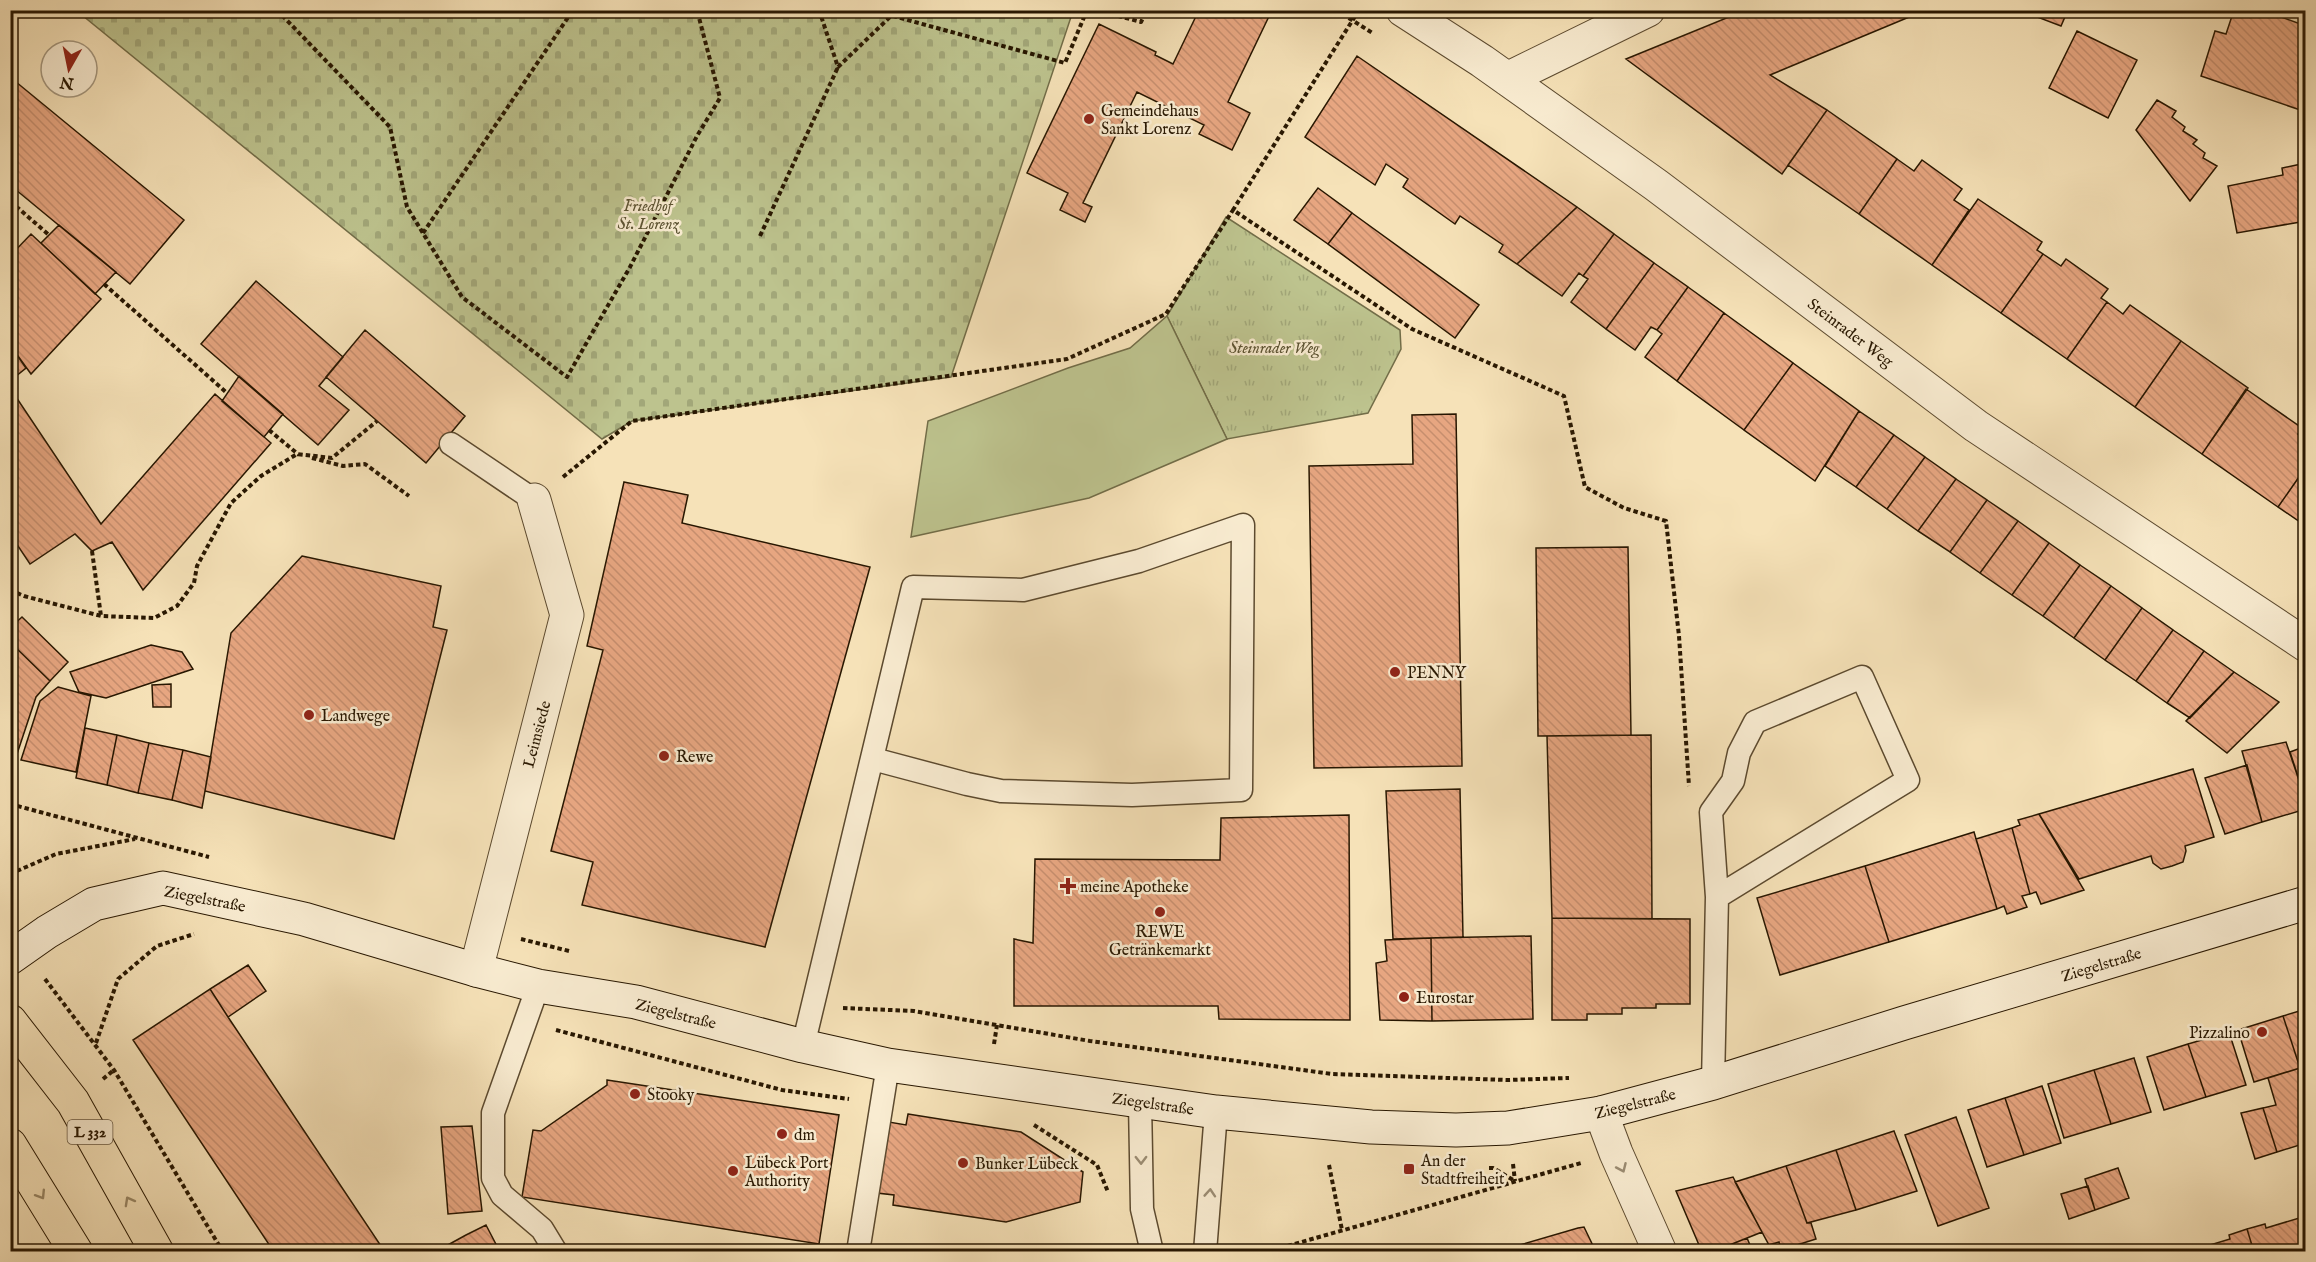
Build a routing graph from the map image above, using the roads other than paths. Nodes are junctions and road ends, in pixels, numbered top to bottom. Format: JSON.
{"nodes":[{"id":1,"x":1403,"y":10,"type":"edge"},
{"id":2,"x":1648,"y":10,"type":"edge"},
{"id":3,"x":1507,"y":79,"type":"junction"},
{"id":4,"x":451,"y":444,"type":"dead end"},
{"id":5,"x":534,"y":500,"type":"joint"},
{"id":6,"x":2306,"y":645,"type":"edge"},
{"id":7,"x":873,"y":759,"type":"junction"},
{"id":8,"x":1717,"y":897,"type":"junction"},
{"id":9,"x":2306,"y":903,"type":"edge"},
{"id":10,"x":16,"y":953,"type":"edge"},
{"id":11,"x":476,"y":970,"type":"junction"},
{"id":12,"x":538,"y":986,"type":"junction"},
{"id":13,"x":10,"y":1021,"type":"edge"},
{"id":14,"x":803,"y":1046,"type":"junction"},
{"id":15,"x":888,"y":1065,"type":"junction"},
{"id":16,"x":1713,"y":1083,"type":"junction"},
{"id":17,"x":1140,"y":1102,"type":"junction"},
{"id":18,"x":1216,"y":1112,"type":"junction"},
{"id":19,"x":1601,"y":1113,"type":"junction"},
{"id":20,"x":10,"y":1145,"type":"edge"},
{"id":21,"x":76,"y":1251,"type":"edge"},
{"id":22,"x":158,"y":1251,"type":"edge"},
{"id":23,"x":556,"y":1251,"type":"edge"},
{"id":24,"x":858,"y":1251,"type":"edge"},
{"id":25,"x":1152,"y":1251,"type":"edge"},
{"id":26,"x":1205,"y":1251,"type":"edge"},
{"id":27,"x":1660,"y":1251,"type":"edge"}],
"edges":[{"from":1,"to":3,"type":"main road","name":"Steinrader Weg"},
{"from":2,"to":3,"type":"main road"},
{"from":3,"to":6,"type":"main road","name":"Steinrader Weg"},
{"from":4,"to":5,"type":"lane"},
{"from":5,"to":11,"type":"main road","name":"Leimsiede"},
{"from":7,"to":7,"type":"lane"},
{"from":7,"to":14,"type":"lane"},
{"from":8,"to":8,"type":"lane"},
{"from":8,"to":16,"type":"lane"},
{"from":9,"to":16,"type":"main road","name":"Ziegelstraße"},
{"from":10,"to":11,"type":"main road","name":"Ziegelstraße"},
{"from":11,"to":12,"type":"main road","name":"Ziegelstraße"},
{"from":12,"to":14,"type":"main road","name":"Ziegelstraße"},
{"from":12,"to":23,"type":"lane"},
{"from":22,"to":13,"type":"main road","number":"L 332","one_way":true},
{"from":14,"to":15,"type":"main road","name":"Ziegelstraße"},
{"from":15,"to":17,"type":"main road","name":"Ziegelstraße"},
{"from":15,"to":24,"type":"lane"},
{"from":16,"to":19,"type":"main road","name":"Ziegelstraße"},
{"from":17,"to":18,"type":"main road","name":"Ziegelstraße"},
{"from":17,"to":25,"type":"lane","one_way":true},
{"from":18,"to":19,"type":"main road","name":"Ziegelstraße"},
{"from":26,"to":18,"type":"lane","one_way":true},
{"from":19,"to":27,"type":"main road","one_way":true},
{"from":20,"to":21,"type":"main road","one_way":true}]}
